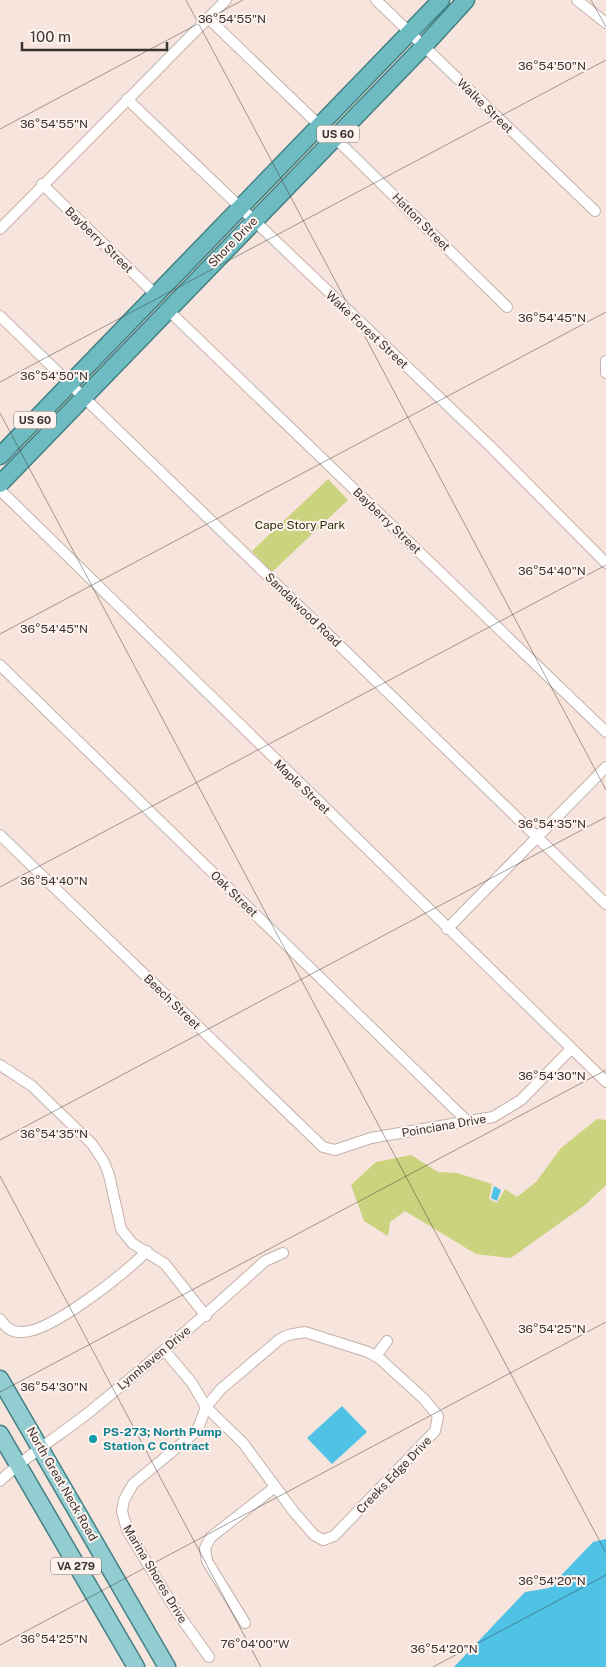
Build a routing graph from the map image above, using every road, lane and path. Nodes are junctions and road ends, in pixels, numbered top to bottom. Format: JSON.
{"nodes":[{"id":1,"x":226,"y":0,"type":"edge"},
{"id":2,"x":376,"y":0,"type":"edge"},
{"id":3,"x":441,"y":0,"type":"edge"},
{"id":4,"x":466,"y":0,"type":"edge"},
{"id":5,"x":577,"y":0,"type":"edge"},
{"id":6,"x":208,"y":18,"type":"junction"},
{"id":7,"x":606,"y":23,"type":"edge"},
{"id":8,"x":410,"y":33,"type":"junction"},
{"id":9,"x":424,"y":46,"type":"junction"},
{"id":10,"x":127,"y":99,"type":"junction"},
{"id":11,"x":320,"y":126,"type":"junction"},
{"id":12,"x":335,"y":138,"type":"junction"},
{"id":13,"x":42,"y":184,"type":"junction"},
{"id":14,"x":240,"y":209,"type":"junction"},
{"id":15,"x":595,"y":211,"type":"dead end"},
{"id":16,"x":253,"y":222,"type":"junction"},
{"id":17,"x":0,"y":229,"type":"edge"},
{"id":18,"x":156,"y":295,"type":"junction"},
{"id":19,"x":507,"y":307,"type":"dead end"},
{"id":20,"x":168,"y":310,"type":"junction"},
{"id":21,"x":0,"y":316,"type":"edge"},
{"id":22,"x":70,"y":384,"type":"junction"},
{"id":23,"x":84,"y":397,"type":"junction"},
{"id":24,"x":0,"y":456,"type":"edge"},
{"id":25,"x":0,"y":484,"type":"edge"},
{"id":26,"x":0,"y":490,"type":"edge"},
{"id":27,"x":606,"y":563,"type":"edge"},
{"id":28,"x":0,"y":665,"type":"edge"},
{"id":29,"x":606,"y":732,"type":"edge"},
{"id":30,"x":606,"y":767,"type":"edge"},
{"id":31,"x":0,"y":835,"type":"edge"},
{"id":32,"x":537,"y":836,"type":"junction"},
{"id":33,"x":606,"y":904,"type":"edge"},
{"id":34,"x":447,"y":928,"type":"junction"},
{"id":35,"x":570,"y":1050,"type":"junction"},
{"id":36,"x":0,"y":1065,"type":"edge"},
{"id":37,"x":606,"y":1082,"type":"edge"},
{"id":38,"x":468,"y":1122,"type":"junction"},
{"id":39,"x":352,"y":1144,"type":"joint"},
{"id":40,"x":147,"y":1251,"type":"junction"},
{"id":41,"x":283,"y":1253,"type":"dead end"},
{"id":42,"x":206,"y":1316,"type":"junction"},
{"id":43,"x":0,"y":1319,"type":"edge"},
{"id":44,"x":387,"y":1341,"type":"dead end"},
{"id":45,"x":165,"y":1351,"type":"junction"},
{"id":46,"x":376,"y":1356,"type":"junction"},
{"id":47,"x":0,"y":1379,"type":"edge"},
{"id":48,"x":206,"y":1407,"type":"junction"},
{"id":49,"x":0,"y":1434,"type":"edge"},
{"id":50,"x":41,"y":1447,"type":"junction"},
{"id":51,"x":18,"y":1464,"type":"junction"},
{"id":52,"x":0,"y":1481,"type":"edge"},
{"id":53,"x":275,"y":1487,"type":"junction"},
{"id":54,"x":245,"y":1623,"type":"dead end"},
{"id":55,"x":209,"y":1657,"type":"dead end"},
{"id":56,"x":136,"y":1667,"type":"edge"},
{"id":57,"x":167,"y":1667,"type":"edge"}],
"edges":[{"from":1,"to":6,"type":"street"},
{"from":2,"to":8,"type":"street","name":"Walke Street"},
{"from":3,"to":8,"type":"highway","name":"Shore Drive","number":"US 60"},
{"from":4,"to":9,"type":"highway","name":"Shore Drive","number":"US 60"},
{"from":5,"to":7,"type":"street"},
{"from":6,"to":10,"type":"street"},
{"from":6,"to":11,"type":"street"},
{"from":8,"to":9,"type":"street","name":"Walke Street"},
{"from":8,"to":11,"type":"highway","name":"Shore Drive","number":"US 60"},
{"from":9,"to":12,"type":"highway","name":"Shore Drive","number":"US 60"},
{"from":9,"to":15,"type":"street","name":"Walke Street"},
{"from":10,"to":13,"type":"street"},
{"from":10,"to":14,"type":"street","name":"Wake Forest Street"},
{"from":11,"to":14,"type":"highway","name":"Shore Drive","number":"US 60"},
{"from":12,"to":16,"type":"highway","name":"Shore Drive","number":"US 60"},
{"from":12,"to":19,"type":"street","name":"Hatton Street"},
{"from":13,"to":17,"type":"street"},
{"from":13,"to":18,"type":"street","name":"Bayberry Street"},
{"from":14,"to":16,"type":"street","name":"Wake Forest Street"},
{"from":14,"to":18,"type":"highway","name":"Shore Drive","number":"US 60"},
{"from":16,"to":20,"type":"highway","name":"Shore Drive","number":"US 60"},
{"from":16,"to":27,"type":"street","name":"Wake Forest Street"},
{"from":18,"to":22,"type":"highway","name":"Shore Drive","number":"US 60"},
{"from":20,"to":23,"type":"highway","name":"Shore Drive","number":"US 60"},
{"from":20,"to":29,"type":"street","name":"Bayberry Street"},
{"from":21,"to":22,"type":"street","name":"Sandalwood Road"},
{"from":22,"to":23,"type":"street","name":"Sandalwood Road"},
{"from":22,"to":24,"type":"highway","name":"Shore Drive","number":"US 60"},
{"from":23,"to":25,"type":"highway","name":"Shore Drive","number":"US 60"},
{"from":23,"to":32,"type":"street","name":"Sandalwood Road"},
{"from":26,"to":34,"type":"street","name":"Maple Street"},
{"from":28,"to":38,"type":"street","name":"Oak Street"},
{"from":30,"to":32,"type":"street"},
{"from":31,"to":39,"type":"street","name":"Beech Street"},
{"from":32,"to":33,"type":"street","name":"Sandalwood Road"},
{"from":32,"to":34,"type":"street"},
{"from":34,"to":35,"type":"street","name":"Maple Street"},
{"from":35,"to":37,"type":"street","name":"Maple Street"},
{"from":35,"to":38,"type":"street","name":"Poinciana Drive"},
{"from":36,"to":40,"type":"street"},
{"from":38,"to":39,"type":"street","name":"Poinciana Drive"},
{"from":40,"to":42,"type":"street"},
{"from":40,"to":43,"type":"street"},
{"from":41,"to":42,"type":"street","name":"Lynnhaven Drive"},
{"from":42,"to":45,"type":"street","name":"Lynnhaven Drive"},
{"from":44,"to":46,"type":"street"},
{"from":45,"to":48,"type":"street"},
{"from":45,"to":50,"type":"street","name":"Lynnhaven Drive"},
{"from":46,"to":48,"type":"street","name":"Creeks Edge Drive"},
{"from":46,"to":53,"type":"street","name":"Creeks Edge Drive"},
{"from":47,"to":50,"type":"main road","name":"North Great Neck Road","number":"VA 279"},
{"from":48,"to":53,"type":"street","name":"Creeks Edge Drive"},
{"from":48,"to":55,"type":"street","name":"Marina Shores Drive"},
{"from":49,"to":51,"type":"main road","number":"VA 279"},
{"from":50,"to":51,"type":"street","name":"Lynnhaven Drive"},
{"from":50,"to":57,"type":"main road","name":"North Great Neck Road","number":"VA 279"},
{"from":51,"to":52,"type":"street","name":"Lynnhaven Drive"},
{"from":51,"to":56,"type":"main road","number":"VA 279"},
{"from":53,"to":54,"type":"street"}]}
